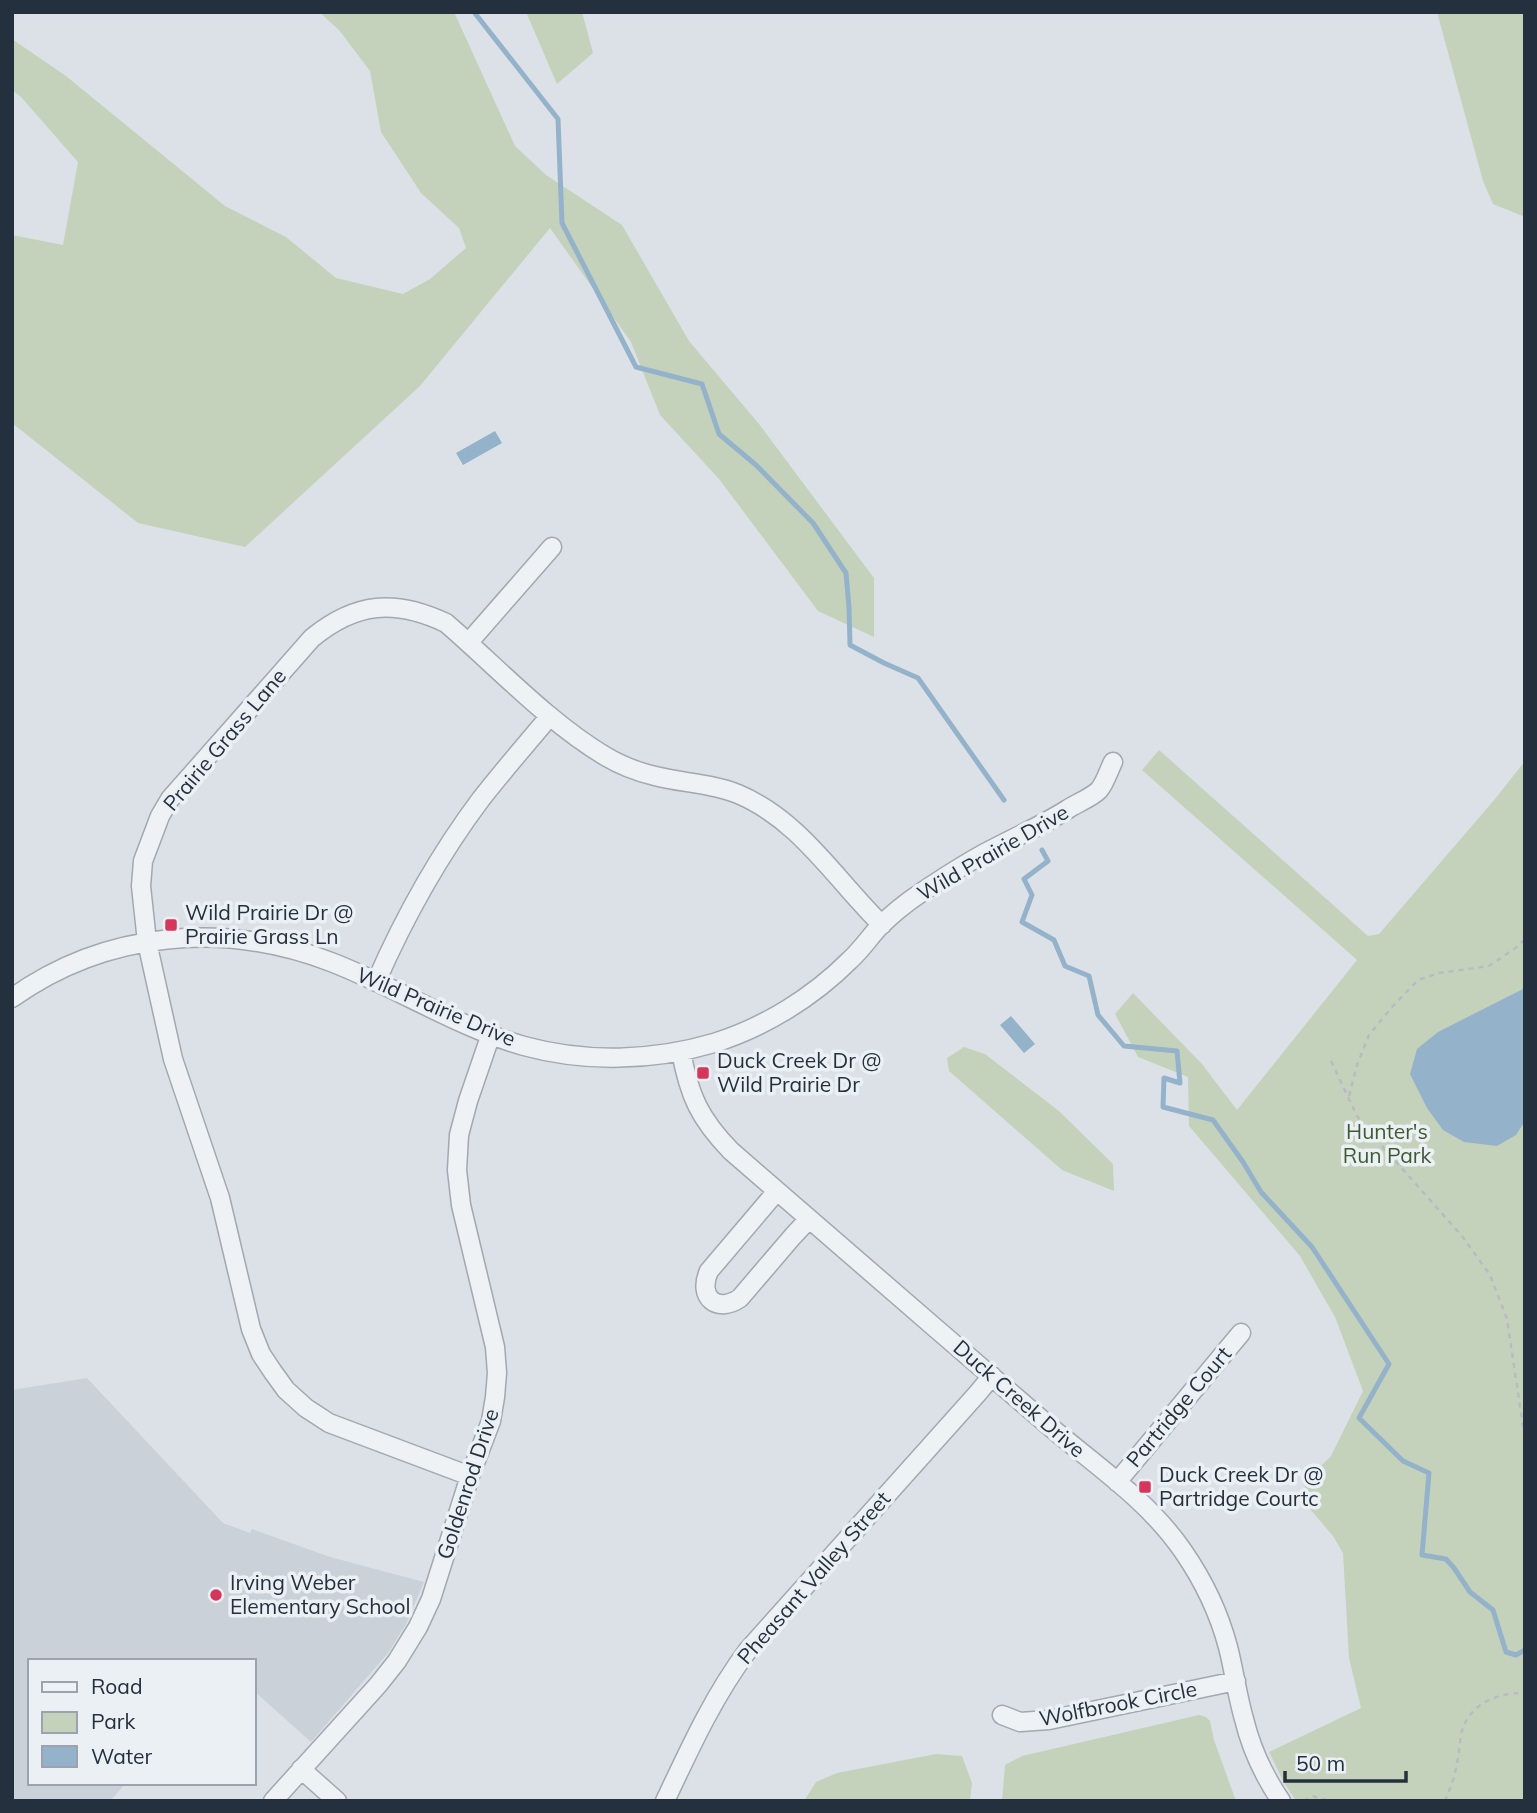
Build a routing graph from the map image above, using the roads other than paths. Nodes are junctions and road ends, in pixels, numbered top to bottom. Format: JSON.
{"nodes":[{"id":1,"x":552,"y":547,"type":"dead end"},
{"id":2,"x":469,"y":642,"type":"junction"},
{"id":3,"x":550,"y":716,"type":"junction"},
{"id":4,"x":1113,"y":762,"type":"dead end"},
{"id":5,"x":881,"y":925,"type":"junction"},
{"id":6,"x":147,"y":942,"type":"junction"},
{"id":7,"x":376,"y":982,"type":"junction"},
{"id":8,"x":12,"y":998,"type":"edge"},
{"id":9,"x":491,"y":1034,"type":"junction"},
{"id":10,"x":681,"y":1051,"type":"junction"},
{"id":11,"x":777,"y":1191,"type":"junction"},
{"id":12,"x":809,"y":1219,"type":"junction"},
{"id":13,"x":1241,"y":1333,"type":"dead end"},
{"id":14,"x":992,"y":1376,"type":"junction"},
{"id":15,"x":470,"y":1476,"type":"junction"},
{"id":16,"x":1117,"y":1482,"type":"junction"},
{"id":17,"x":1236,"y":1681,"type":"junction"},
{"id":18,"x":1002,"y":1715,"type":"dead end"},
{"id":19,"x":301,"y":1769,"type":"junction"},
{"id":20,"x":273,"y":1801,"type":"edge"},
{"id":21,"x":337,"y":1801,"type":"edge"},
{"id":22,"x":665,"y":1801,"type":"edge"},
{"id":23,"x":1281,"y":1801,"type":"edge"}],
"edges":[{"from":1,"to":2,"type":"street"},
{"from":2,"to":3,"type":"street","name":"Prairie Grass Lane"},
{"from":2,"to":6,"type":"street","name":"Prairie Grass Lane"},
{"from":3,"to":5,"type":"street","name":"Prairie Grass Lane"},
{"from":3,"to":7,"type":"street"},
{"from":4,"to":5,"type":"street","name":"Wild Prairie Drive"},
{"from":5,"to":10,"type":"street","name":"Wild Prairie Drive"},
{"from":6,"to":7,"type":"street","name":"Wild Prairie Drive"},
{"from":6,"to":8,"type":"street","name":"Wild Prairie Drive"},
{"from":6,"to":15,"type":"street","name":"Prairie Grass Lane"},
{"from":7,"to":9,"type":"street","name":"Wild Prairie Drive"},
{"from":9,"to":10,"type":"street","name":"Wild Prairie Drive"},
{"from":9,"to":15,"type":"street","name":"Goldenrod Drive"},
{"from":10,"to":11,"type":"street","name":"Duck Creek Drive"},
{"from":11,"to":12,"type":"street","name":"Duck Creek Drive"},
{"from":11,"to":12,"type":"street"},
{"from":12,"to":14,"type":"street","name":"Duck Creek Drive"},
{"from":13,"to":16,"type":"street","name":"Partridge Court"},
{"from":14,"to":16,"type":"street","name":"Duck Creek Drive"},
{"from":14,"to":22,"type":"street","name":"Pheasant Valley Street"},
{"from":15,"to":19,"type":"street","name":"Goldenrod Drive"},
{"from":16,"to":17,"type":"street","name":"Duck Creek Drive"},
{"from":17,"to":18,"type":"street","name":"Wolfbrook Circle"},
{"from":17,"to":23,"type":"street","name":"Duck Creek Drive"},
{"from":19,"to":20,"type":"street","name":"Goldenrod Drive"},
{"from":19,"to":21,"type":"street"}]}
